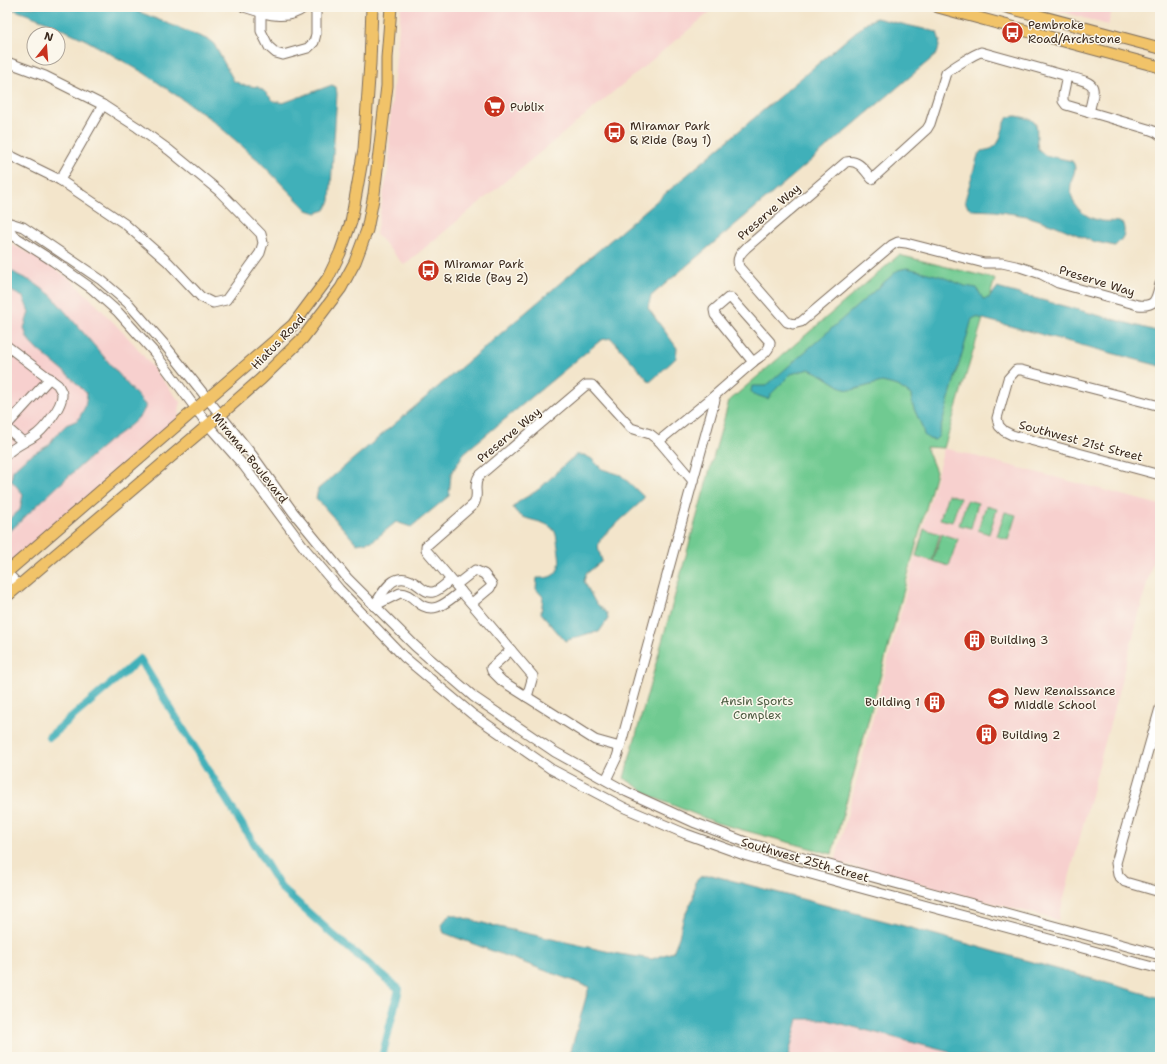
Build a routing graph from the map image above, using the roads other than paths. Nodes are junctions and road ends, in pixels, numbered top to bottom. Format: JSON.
{"nodes":[{"id":1,"x":244,"y":7,"type":"edge"},
{"id":2,"x":305,"y":7,"type":"edge"},
{"id":3,"x":313,"y":7,"type":"edge"},
{"id":4,"x":372,"y":7,"type":"edge"},
{"id":5,"x":390,"y":7,"type":"edge"},
{"id":6,"x":938,"y":7,"type":"edge"},
{"id":7,"x":1006,"y":7,"type":"edge"},
{"id":8,"x":261,"y":13,"type":"junction"},
{"id":9,"x":1160,"y":48,"type":"edge"},
{"id":10,"x":7,"y":62,"type":"edge"},
{"id":11,"x":1160,"y":67,"type":"edge"},
{"id":12,"x":1067,"y":76,"type":"junction"},
{"id":13,"x":103,"y":105,"type":"junction"},
{"id":14,"x":1089,"y":112,"type":"junction"},
{"id":15,"x":1159,"y":132,"type":"edge"},
{"id":16,"x":7,"y":154,"type":"edge"},
{"id":17,"x":60,"y":180,"type":"junction"},
{"id":18,"x":359,"y":182,"type":"junction"},
{"id":19,"x":375,"y":184,"type":"junction"},
{"id":20,"x":7,"y":222,"type":"edge"},
{"id":21,"x":7,"y":226,"type":"edge"},
{"id":22,"x":1160,"y":284,"type":"edge"},
{"id":23,"x":7,"y":346,"type":"edge"},
{"id":24,"x":753,"y":362,"type":"junction"},
{"id":25,"x":50,"y":378,"type":"junction"},
{"id":26,"x":714,"y":396,"type":"junction"},
{"id":27,"x":208,"y":399,"type":"junction"},
{"id":28,"x":1160,"y":406,"type":"edge"},
{"id":29,"x":196,"y":409,"type":"junction"},
{"id":30,"x":220,"y":415,"type":"junction"},
{"id":31,"x":208,"y":424,"type":"junction"},
{"id":32,"x":7,"y":427,"type":"edge"},
{"id":33,"x":659,"y":441,"type":"junction"},
{"id":34,"x":23,"y":442,"type":"junction"},
{"id":35,"x":7,"y":454,"type":"edge"},
{"id":36,"x":1160,"y":475,"type":"edge"},
{"id":37,"x":693,"y":481,"type":"junction"},
{"id":38,"x":7,"y":573,"type":"edge"},
{"id":39,"x":19,"y":585,"type":"junction"},
{"id":40,"x":456,"y":585,"type":"junction"},
{"id":41,"x":7,"y":596,"type":"edge"},
{"id":42,"x":472,"y":603,"type":"junction"},
{"id":43,"x":374,"y":606,"type":"junction"},
{"id":44,"x":511,"y":650,"type":"junction"},
{"id":45,"x":474,"y":697,"type":"joint"},
{"id":46,"x":527,"y":697,"type":"junction"},
{"id":47,"x":1160,"y":708,"type":"edge"},
{"id":48,"x":470,"y":712,"type":"joint"},
{"id":49,"x":620,"y":747,"type":"junction"},
{"id":50,"x":606,"y":780,"type":"junction"},
{"id":51,"x":1160,"y":892,"type":"edge"},
{"id":52,"x":1160,"y":954,"type":"edge"},
{"id":53,"x":1160,"y":969,"type":"edge"}],
"edges":[{"from":1,"to":8,"type":"street"},
{"from":2,"to":8,"type":"street"},
{"from":3,"to":8,"type":"street"},
{"from":4,"to":18,"type":"main road","name":"Hiatus Road"},
{"from":5,"to":19,"type":"main road","name":"Hiatus Road"},
{"from":6,"to":11,"type":"main road"},
{"from":7,"to":9,"type":"main road"},
{"from":10,"to":13,"type":"street"},
{"from":12,"to":14,"type":"street"},
{"from":12,"to":14,"type":"street"},
{"from":12,"to":22,"type":"street","name":"Preserve Way"},
{"from":13,"to":17,"type":"street"},
{"from":13,"to":17,"type":"street"},
{"from":14,"to":15,"type":"street"},
{"from":16,"to":17,"type":"street"},
{"from":18,"to":19,"type":"main road"},
{"from":18,"to":27,"type":"main road","name":"Hiatus Road"},
{"from":19,"to":30,"type":"main road","name":"Hiatus Road"},
{"from":20,"to":27,"type":"street","name":"Miramar Boulevard"},
{"from":21,"to":29,"type":"street","name":"Miramar Boulevard"},
{"from":23,"to":25,"type":"street"},
{"from":24,"to":24,"type":"street"},
{"from":24,"to":26,"type":"street"},
{"from":25,"to":32,"type":"street"},
{"from":25,"to":34,"type":"street"},
{"from":26,"to":33,"type":"street"},
{"from":26,"to":37,"type":"street"},
{"from":27,"to":29,"type":"main road","name":"Hiatus Road"},
{"from":27,"to":30,"type":"street","name":"Miramar Boulevard"},
{"from":28,"to":36,"type":"street","name":"Southwest 21st Street"},
{"from":29,"to":31,"type":"street","name":"Miramar Boulevard"},
{"from":29,"to":38,"type":"main road","name":"Hiatus Road"},
{"from":30,"to":31,"type":"main road","name":"Hiatus Road"},
{"from":30,"to":43,"type":"street","name":"Miramar Boulevard"},
{"from":31,"to":39,"type":"main road","name":"Hiatus Road"},
{"from":31,"to":48,"type":"street","name":"Miramar Boulevard"},
{"from":32,"to":34,"type":"street"},
{"from":33,"to":37,"type":"street","name":"Preserve Way"},
{"from":33,"to":40,"type":"street","name":"Preserve Way"},
{"from":34,"to":35,"type":"street"},
{"from":37,"to":49,"type":"street"},
{"from":38,"to":39,"type":"street"},
{"from":39,"to":41,"type":"main road","name":"Hiatus Road"},
{"from":40,"to":42,"type":"street","name":"Preserve Way"},
{"from":40,"to":42,"type":"street"},
{"from":40,"to":43,"type":"street"},
{"from":40,"to":43,"type":"street"},
{"from":42,"to":44,"type":"street","name":"Preserve Way"},
{"from":43,"to":45,"type":"street","name":"Miramar Boulevard"},
{"from":44,"to":46,"type":"street","name":"Preserve Way"},
{"from":44,"to":46,"type":"street"},
{"from":45,"to":50,"type":"street","name":"Southwest 25th Street"},
{"from":46,"to":49,"type":"street"},
{"from":47,"to":51,"type":"street"},
{"from":48,"to":53,"type":"street","name":"Southwest 25th Street"},
{"from":49,"to":50,"type":"street"},
{"from":50,"to":52,"type":"street","name":"Southwest 25th Street"}]}
